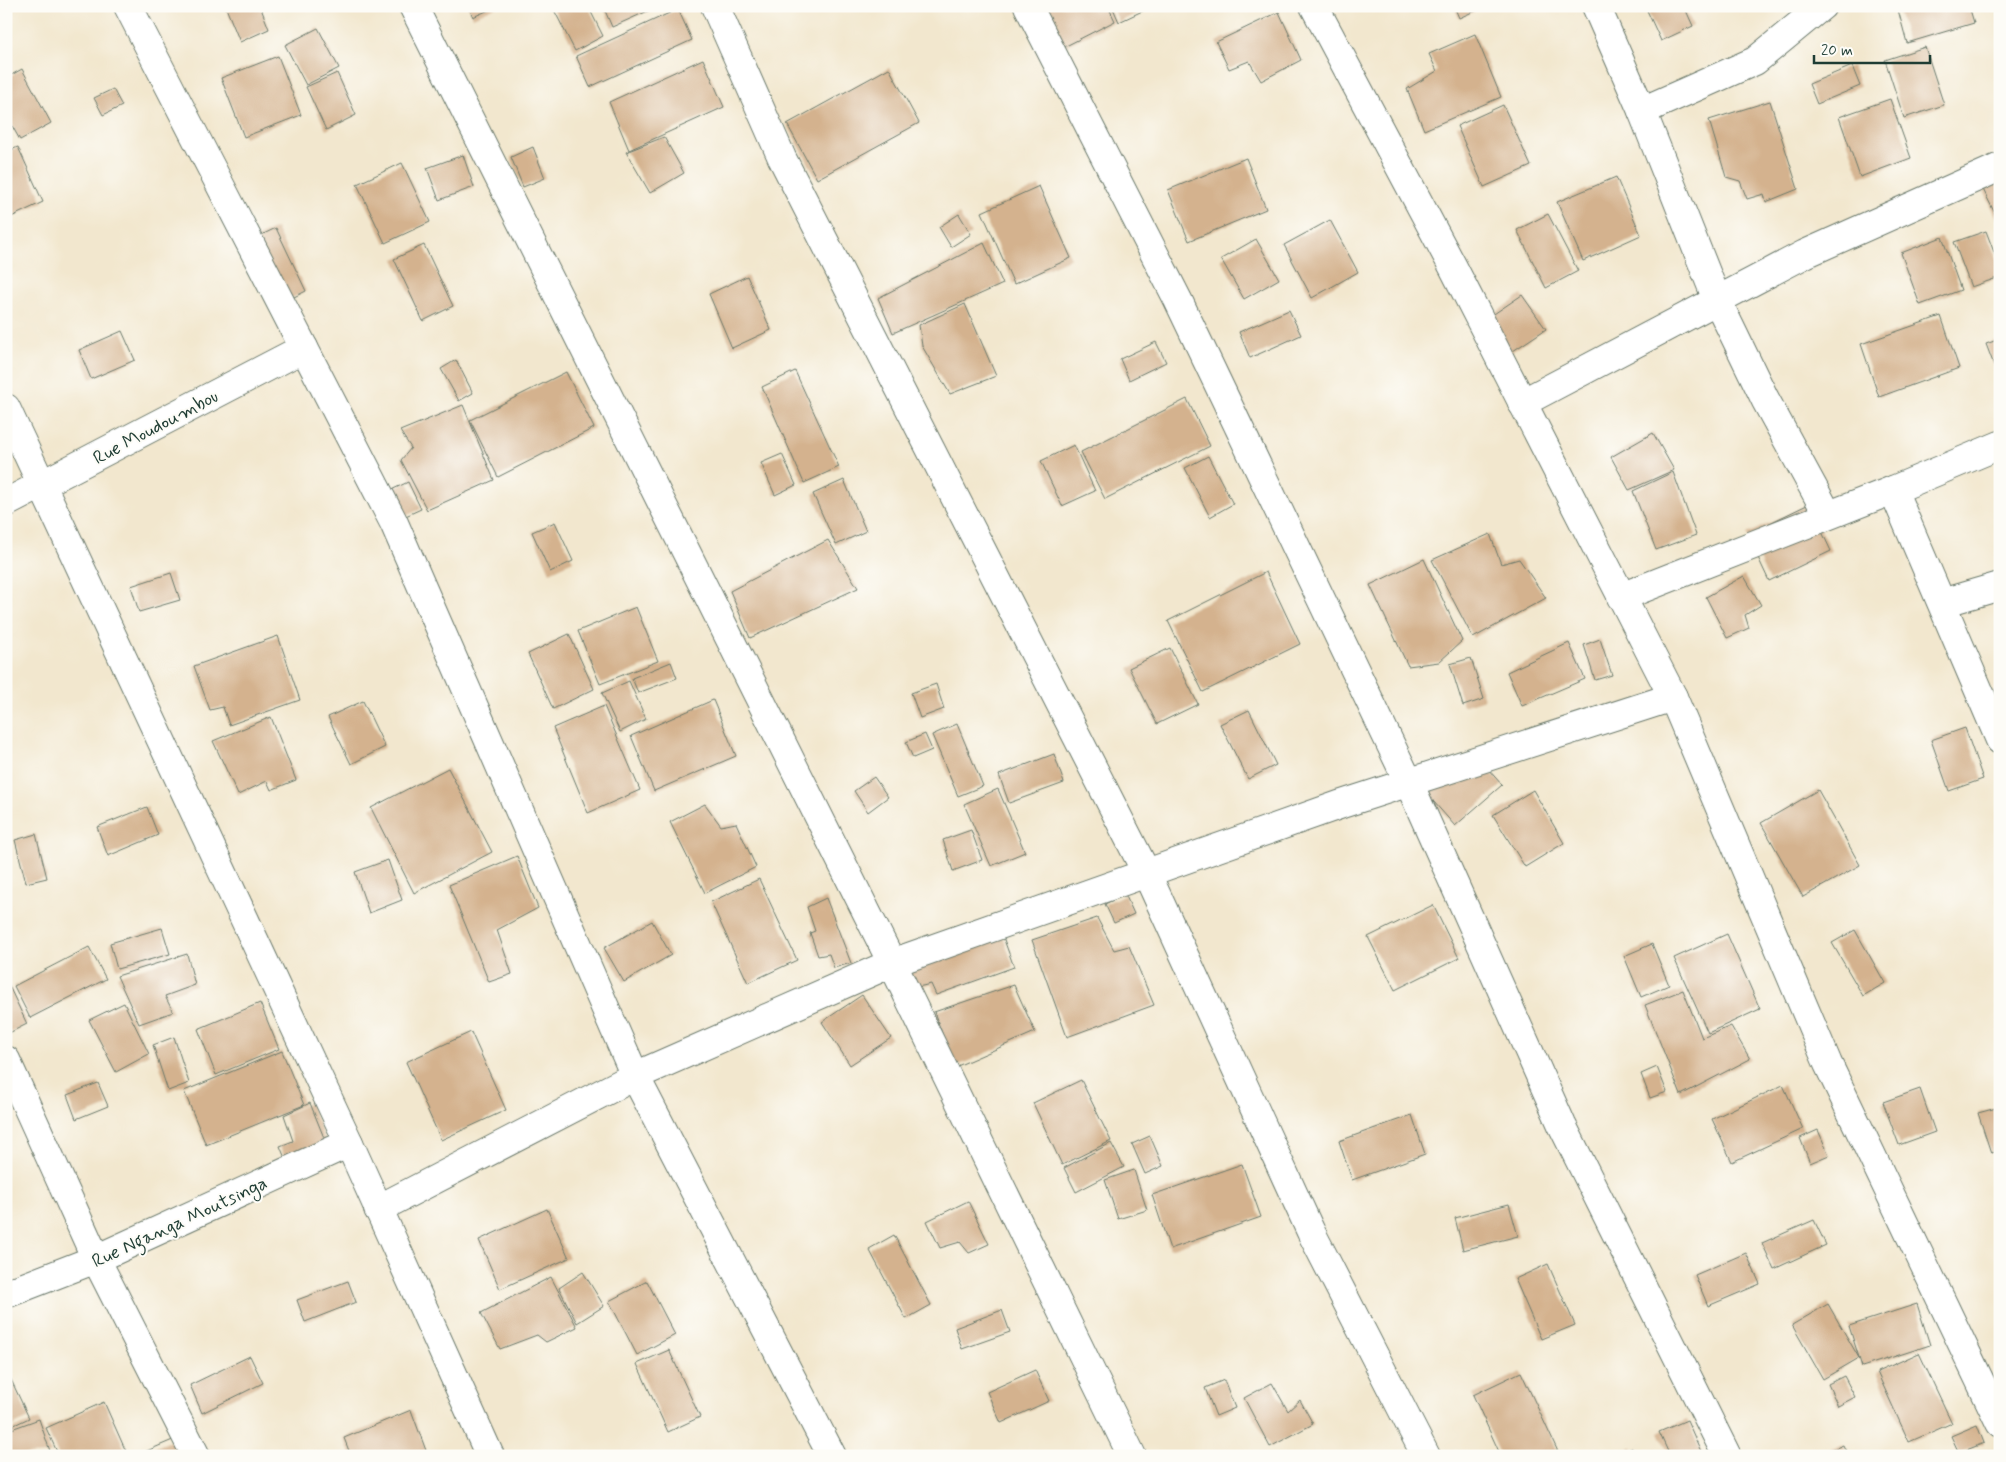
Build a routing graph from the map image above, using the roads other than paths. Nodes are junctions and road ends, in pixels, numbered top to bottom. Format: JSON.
{"nodes":[{"id":1,"x":128,"y":6,"type":"edge"},
{"id":2,"x":413,"y":6,"type":"edge"},
{"id":3,"x":715,"y":6,"type":"edge"},
{"id":4,"x":1028,"y":6,"type":"edge"},
{"id":5,"x":1314,"y":6,"type":"edge"},
{"id":6,"x":1596,"y":6,"type":"edge"},
{"id":7,"x":1822,"y":6,"type":"edge"},
{"id":8,"x":1642,"y":111,"type":"junction"},
{"id":9,"x":2000,"y":167,"type":"edge"},
{"id":10,"x":1717,"y":300,"type":"junction"},
{"id":11,"x":304,"y":348,"type":"junction"},
{"id":12,"x":1522,"y":403,"type":"junction"},
{"id":13,"x":6,"y":408,"type":"edge"},
{"id":14,"x":2000,"y":445,"type":"edge"},
{"id":15,"x":43,"y":484,"type":"junction"},
{"id":16,"x":1893,"y":490,"type":"junction"},
{"id":17,"x":6,"y":503,"type":"edge"},
{"id":18,"x":1828,"y":515,"type":"junction"},
{"id":19,"x":2000,"y":586,"type":"edge"},
{"id":20,"x":1621,"y":597,"type":"junction"},
{"id":21,"x":1942,"y":603,"type":"junction"},
{"id":22,"x":1673,"y":697,"type":"junction"},
{"id":23,"x":2000,"y":740,"type":"edge"},
{"id":24,"x":1410,"y":783,"type":"junction"},
{"id":25,"x":1146,"y":874,"type":"junction"},
{"id":26,"x":892,"y":963,"type":"junction"},
{"id":27,"x":6,"y":1060,"type":"edge"},
{"id":28,"x":635,"y":1076,"type":"junction"},
{"id":29,"x":349,"y":1142,"type":"junction"},
{"id":30,"x":378,"y":1210,"type":"junction"},
{"id":31,"x":96,"y":1259,"type":"junction"},
{"id":32,"x":6,"y":1294,"type":"edge"},
{"id":33,"x":2000,"y":1423,"type":"edge"},
{"id":34,"x":196,"y":1456,"type":"edge"},
{"id":35,"x":490,"y":1456,"type":"edge"},
{"id":36,"x":832,"y":1456,"type":"edge"},
{"id":37,"x":1132,"y":1456,"type":"edge"},
{"id":38,"x":1426,"y":1456,"type":"edge"},
{"id":39,"x":1727,"y":1456,"type":"edge"}],
"edges":[{"from":1,"to":11,"type":"street"},
{"from":2,"to":26,"type":"street"},
{"from":3,"to":25,"type":"street"},
{"from":4,"to":24,"type":"street"},
{"from":5,"to":12,"type":"street"},
{"from":6,"to":8,"type":"street"},
{"from":7,"to":8,"type":"street"},
{"from":8,"to":10,"type":"street"},
{"from":9,"to":10,"type":"street"},
{"from":10,"to":12,"type":"street"},
{"from":10,"to":18,"type":"street"},
{"from":11,"to":15,"type":"street","name":"Rue Moudoumbou"},
{"from":11,"to":28,"type":"street"},
{"from":12,"to":20,"type":"street"},
{"from":13,"to":15,"type":"street"},
{"from":14,"to":16,"type":"street"},
{"from":15,"to":17,"type":"street","name":"Rue Moudoumbou"},
{"from":15,"to":29,"type":"street"},
{"from":16,"to":18,"type":"street"},
{"from":16,"to":21,"type":"street"},
{"from":18,"to":20,"type":"street"},
{"from":19,"to":21,"type":"street"},
{"from":20,"to":22,"type":"street"},
{"from":21,"to":23,"type":"street"},
{"from":22,"to":24,"type":"street"},
{"from":22,"to":33,"type":"street"},
{"from":24,"to":25,"type":"street"},
{"from":24,"to":39,"type":"street"},
{"from":25,"to":26,"type":"street"},
{"from":25,"to":38,"type":"street"},
{"from":26,"to":28,"type":"street"},
{"from":26,"to":37,"type":"street"},
{"from":27,"to":31,"type":"street"},
{"from":28,"to":30,"type":"street"},
{"from":28,"to":36,"type":"street"},
{"from":29,"to":30,"type":"street"},
{"from":29,"to":31,"type":"street","name":"Rue Nganga Moutsinga"},
{"from":30,"to":35,"type":"street"},
{"from":31,"to":32,"type":"street","name":"Rue Nganga Moutsinga"},
{"from":31,"to":34,"type":"street"}]}
